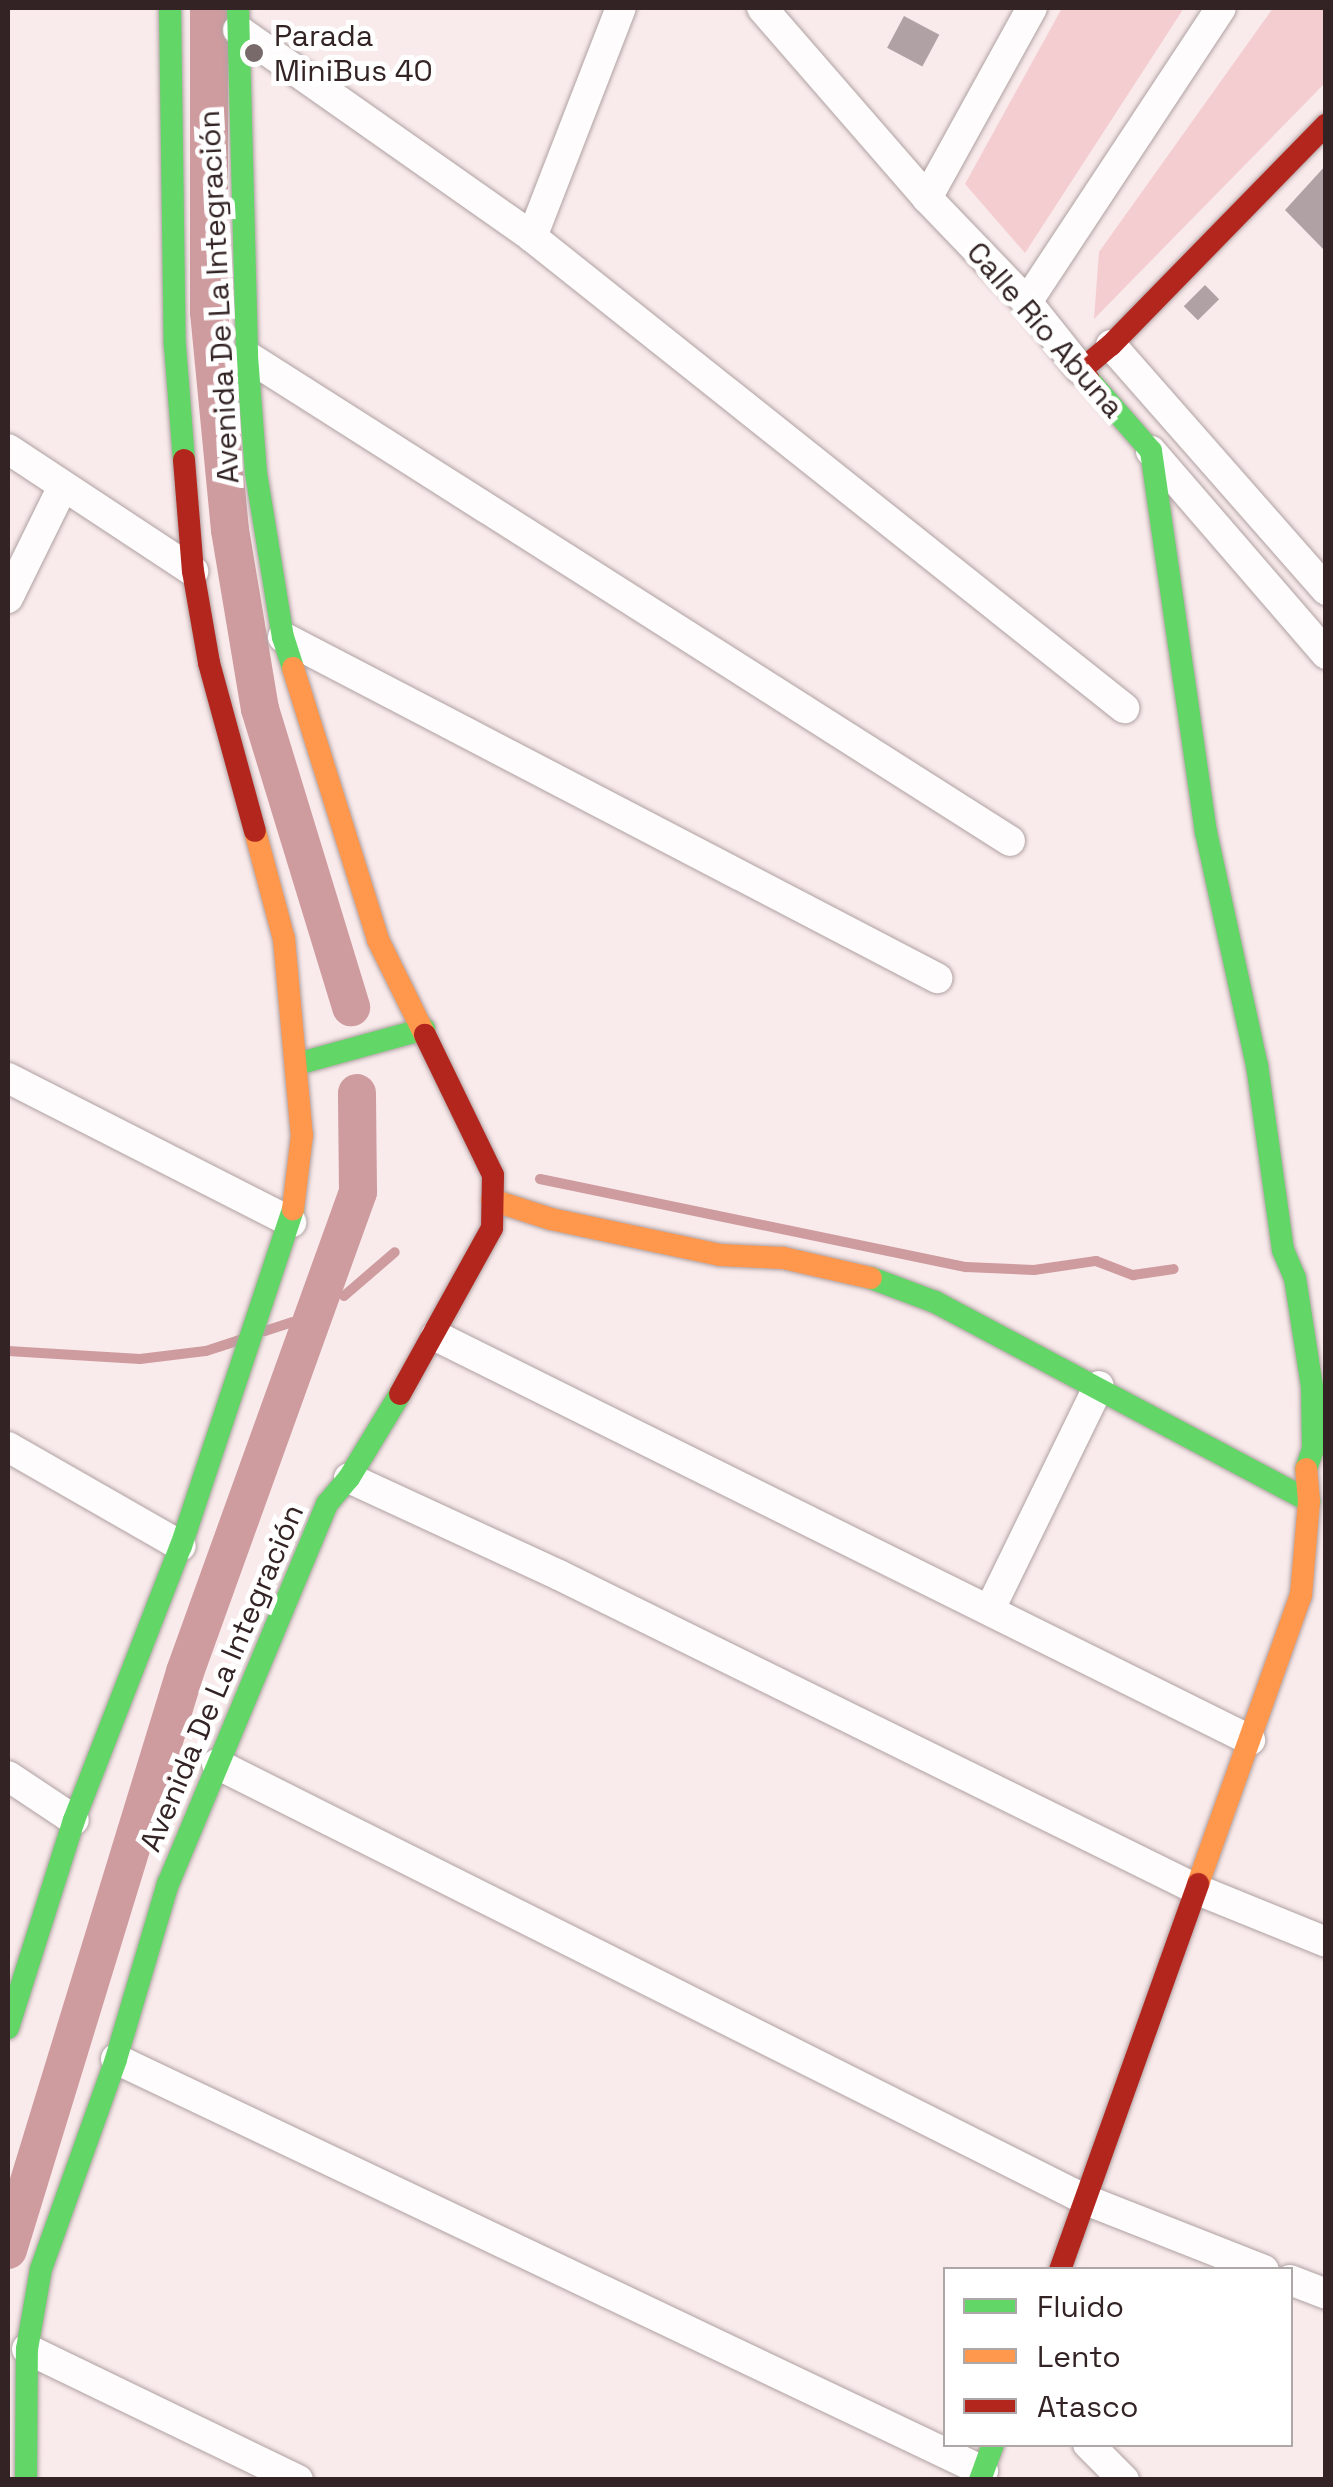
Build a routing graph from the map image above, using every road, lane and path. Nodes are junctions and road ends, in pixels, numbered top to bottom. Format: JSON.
{"nodes":[{"id":1,"x":170,"y":8,"type":"edge"},
{"id":2,"x":621,"y":8,"type":"edge"},
{"id":3,"x":762,"y":8,"type":"edge"},
{"id":4,"x":1032,"y":8,"type":"edge"},
{"id":5,"x":1221,"y":8,"type":"edge"},
{"id":6,"x":238,"y":19,"type":"edge"},
{"id":7,"x":1326,"y":124,"type":"edge"},
{"id":8,"x":927,"y":198,"type":"junction"},
{"id":9,"x":532,"y":237,"type":"junction"},
{"id":10,"x":1028,"y":302,"type":"junction"},
{"id":11,"x":1111,"y":345,"type":"junction"},
{"id":12,"x":247,"y":356,"type":"junction"},
{"id":13,"x":1081,"y":370,"type":"junction"},
{"id":14,"x":8,"y":449,"type":"edge"},
{"id":15,"x":1151,"y":452,"type":"junction"},
{"id":16,"x":63,"y":486,"type":"junction"},
{"id":17,"x":193,"y":571,"type":"junction"},
{"id":18,"x":1320,"y":573,"type":"edge"},
{"id":19,"x":8,"y":598,"type":"edge"},
{"id":20,"x":1281,"y":601,"type":"junction"},
{"id":21,"x":284,"y":637,"type":"junction"},
{"id":22,"x":1326,"y":654,"type":"edge"},
{"id":23,"x":1124,"y":708,"type":"dead end"},
{"id":24,"x":1010,"y":841,"type":"dead end"},
{"id":25,"x":938,"y":978,"type":"dead end"},
{"id":26,"x":424,"y":1029,"type":"junction"},
{"id":27,"x":297,"y":1064,"type":"junction"},
{"id":28,"x":8,"y":1078,"type":"edge"},
{"id":29,"x":492,"y":1200,"type":"junction"},
{"id":30,"x":290,"y":1222,"type":"junction"},
{"id":31,"x":436,"y":1336,"type":"junction"},
{"id":32,"x":1100,"y":1386,"type":"junction"},
{"id":33,"x":8,"y":1446,"type":"edge"},
{"id":34,"x":349,"y":1478,"type":"junction"},
{"id":35,"x":1309,"y":1502,"type":"junction"},
{"id":36,"x":181,"y":1546,"type":"junction"},
{"id":37,"x":1313,"y":1598,"type":"edge"},
{"id":38,"x":990,"y":1609,"type":"junction"},
{"id":39,"x":1250,"y":1740,"type":"junction"},
{"id":40,"x":217,"y":1764,"type":"junction"},
{"id":41,"x":8,"y":1776,"type":"edge"},
{"id":42,"x":74,"y":1820,"type":"junction"},
{"id":43,"x":1198,"y":1890,"type":"junction"},
{"id":44,"x":1326,"y":1942,"type":"edge"},
{"id":45,"x":8,"y":2028,"type":"edge"},
{"id":46,"x":116,"y":2059,"type":"junction"},
{"id":47,"x":1086,"y":2200,"type":"junction"},
{"id":48,"x":1061,"y":2267,"type":"edge"},
{"id":49,"x":1256,"y":2267,"type":"edge"},
{"id":50,"x":1293,"y":2281,"type":"edge"},
{"id":51,"x":1326,"y":2294,"type":"edge"},
{"id":52,"x":27,"y":2348,"type":"junction"},
{"id":53,"x":943,"y":2445,"type":"edge"},
{"id":54,"x":947,"y":2447,"type":"edge"},
{"id":55,"x":1091,"y":2447,"type":"edge"},
{"id":56,"x":986,"y":2465,"type":"edge"},
{"id":57,"x":26,"y":2480,"type":"edge"},
{"id":58,"x":298,"y":2480,"type":"edge"},
{"id":59,"x":1124,"y":2480,"type":"edge"}],
"edges":[{"from":1,"to":17,"type":"main road","name":"Avenida De La Integración"},
{"from":2,"to":9,"type":"street"},
{"from":3,"to":8,"type":"street","name":"Calle Río Abuna"},
{"from":4,"to":8,"type":"street"},
{"from":5,"to":10,"type":"street"},
{"from":6,"to":9,"type":"street"},
{"from":6,"to":12,"type":"main road","name":"Avenida De La Integración"},
{"from":7,"to":11,"type":"main road"},
{"from":8,"to":10,"type":"street","name":"Calle Río Abuna"},
{"from":9,"to":23,"type":"street"},
{"from":10,"to":13,"type":"street","name":"Calle Río Abuna"},
{"from":11,"to":13,"type":"main road"},
{"from":11,"to":18,"type":"street"},
{"from":12,"to":21,"type":"main road","name":"Avenida De La Integración"},
{"from":12,"to":24,"type":"street"},
{"from":13,"to":15,"type":"main road","name":"Calle Río Abuna"},
{"from":14,"to":16,"type":"street"},
{"from":15,"to":20,"type":"street","name":"Calle Río Abuna"},
{"from":15,"to":35,"type":"main road"},
{"from":16,"to":17,"type":"street"},
{"from":16,"to":19,"type":"street"},
{"from":17,"to":27,"type":"main road","name":"Avenida De La Integración"},
{"from":18,"to":20,"type":"street"},
{"from":20,"to":22,"type":"street","name":"Calle Río Abuna"},
{"from":21,"to":25,"type":"street"},
{"from":21,"to":26,"type":"main road","name":"Avenida De La Integración"},
{"from":26,"to":27,"type":"main road"},
{"from":26,"to":29,"type":"main road","name":"Avenida De La Integración"},
{"from":27,"to":30,"type":"main road","name":"Avenida De La Integración"},
{"from":28,"to":30,"type":"street"},
{"from":29,"to":31,"type":"main road","name":"Avenida De La Integración"},
{"from":29,"to":32,"type":"main road"},
{"from":30,"to":36,"type":"main road","name":"Avenida De La Integración"},
{"from":31,"to":34,"type":"main road","name":"Avenida De La Integración"},
{"from":31,"to":38,"type":"street"},
{"from":32,"to":35,"type":"main road"},
{"from":32,"to":38,"type":"street"},
{"from":33,"to":36,"type":"street"},
{"from":34,"to":40,"type":"main road","name":"Avenida De La Integración"},
{"from":34,"to":43,"type":"street"},
{"from":35,"to":37,"type":"main road"},
{"from":36,"to":42,"type":"main road","name":"Avenida De La Integración"},
{"from":37,"to":39,"type":"main road"},
{"from":38,"to":39,"type":"street"},
{"from":39,"to":43,"type":"main road"},
{"from":40,"to":46,"type":"main road","name":"Avenida De La Integración"},
{"from":40,"to":47,"type":"street"},
{"from":41,"to":42,"type":"street"},
{"from":42,"to":45,"type":"main road","name":"Avenida De La Integración"},
{"from":43,"to":44,"type":"street"},
{"from":43,"to":47,"type":"main road"},
{"from":46,"to":52,"type":"main road","name":"Avenida De La Integración"},
{"from":46,"to":53,"type":"street"},
{"from":47,"to":48,"type":"main road"},
{"from":47,"to":49,"type":"street"},
{"from":50,"to":51,"type":"street"},
{"from":52,"to":57,"type":"main road","name":"Avenida De La Integración"},
{"from":52,"to":58,"type":"street"},
{"from":54,"to":56,"type":"street"},
{"from":55,"to":59,"type":"street"}]}
